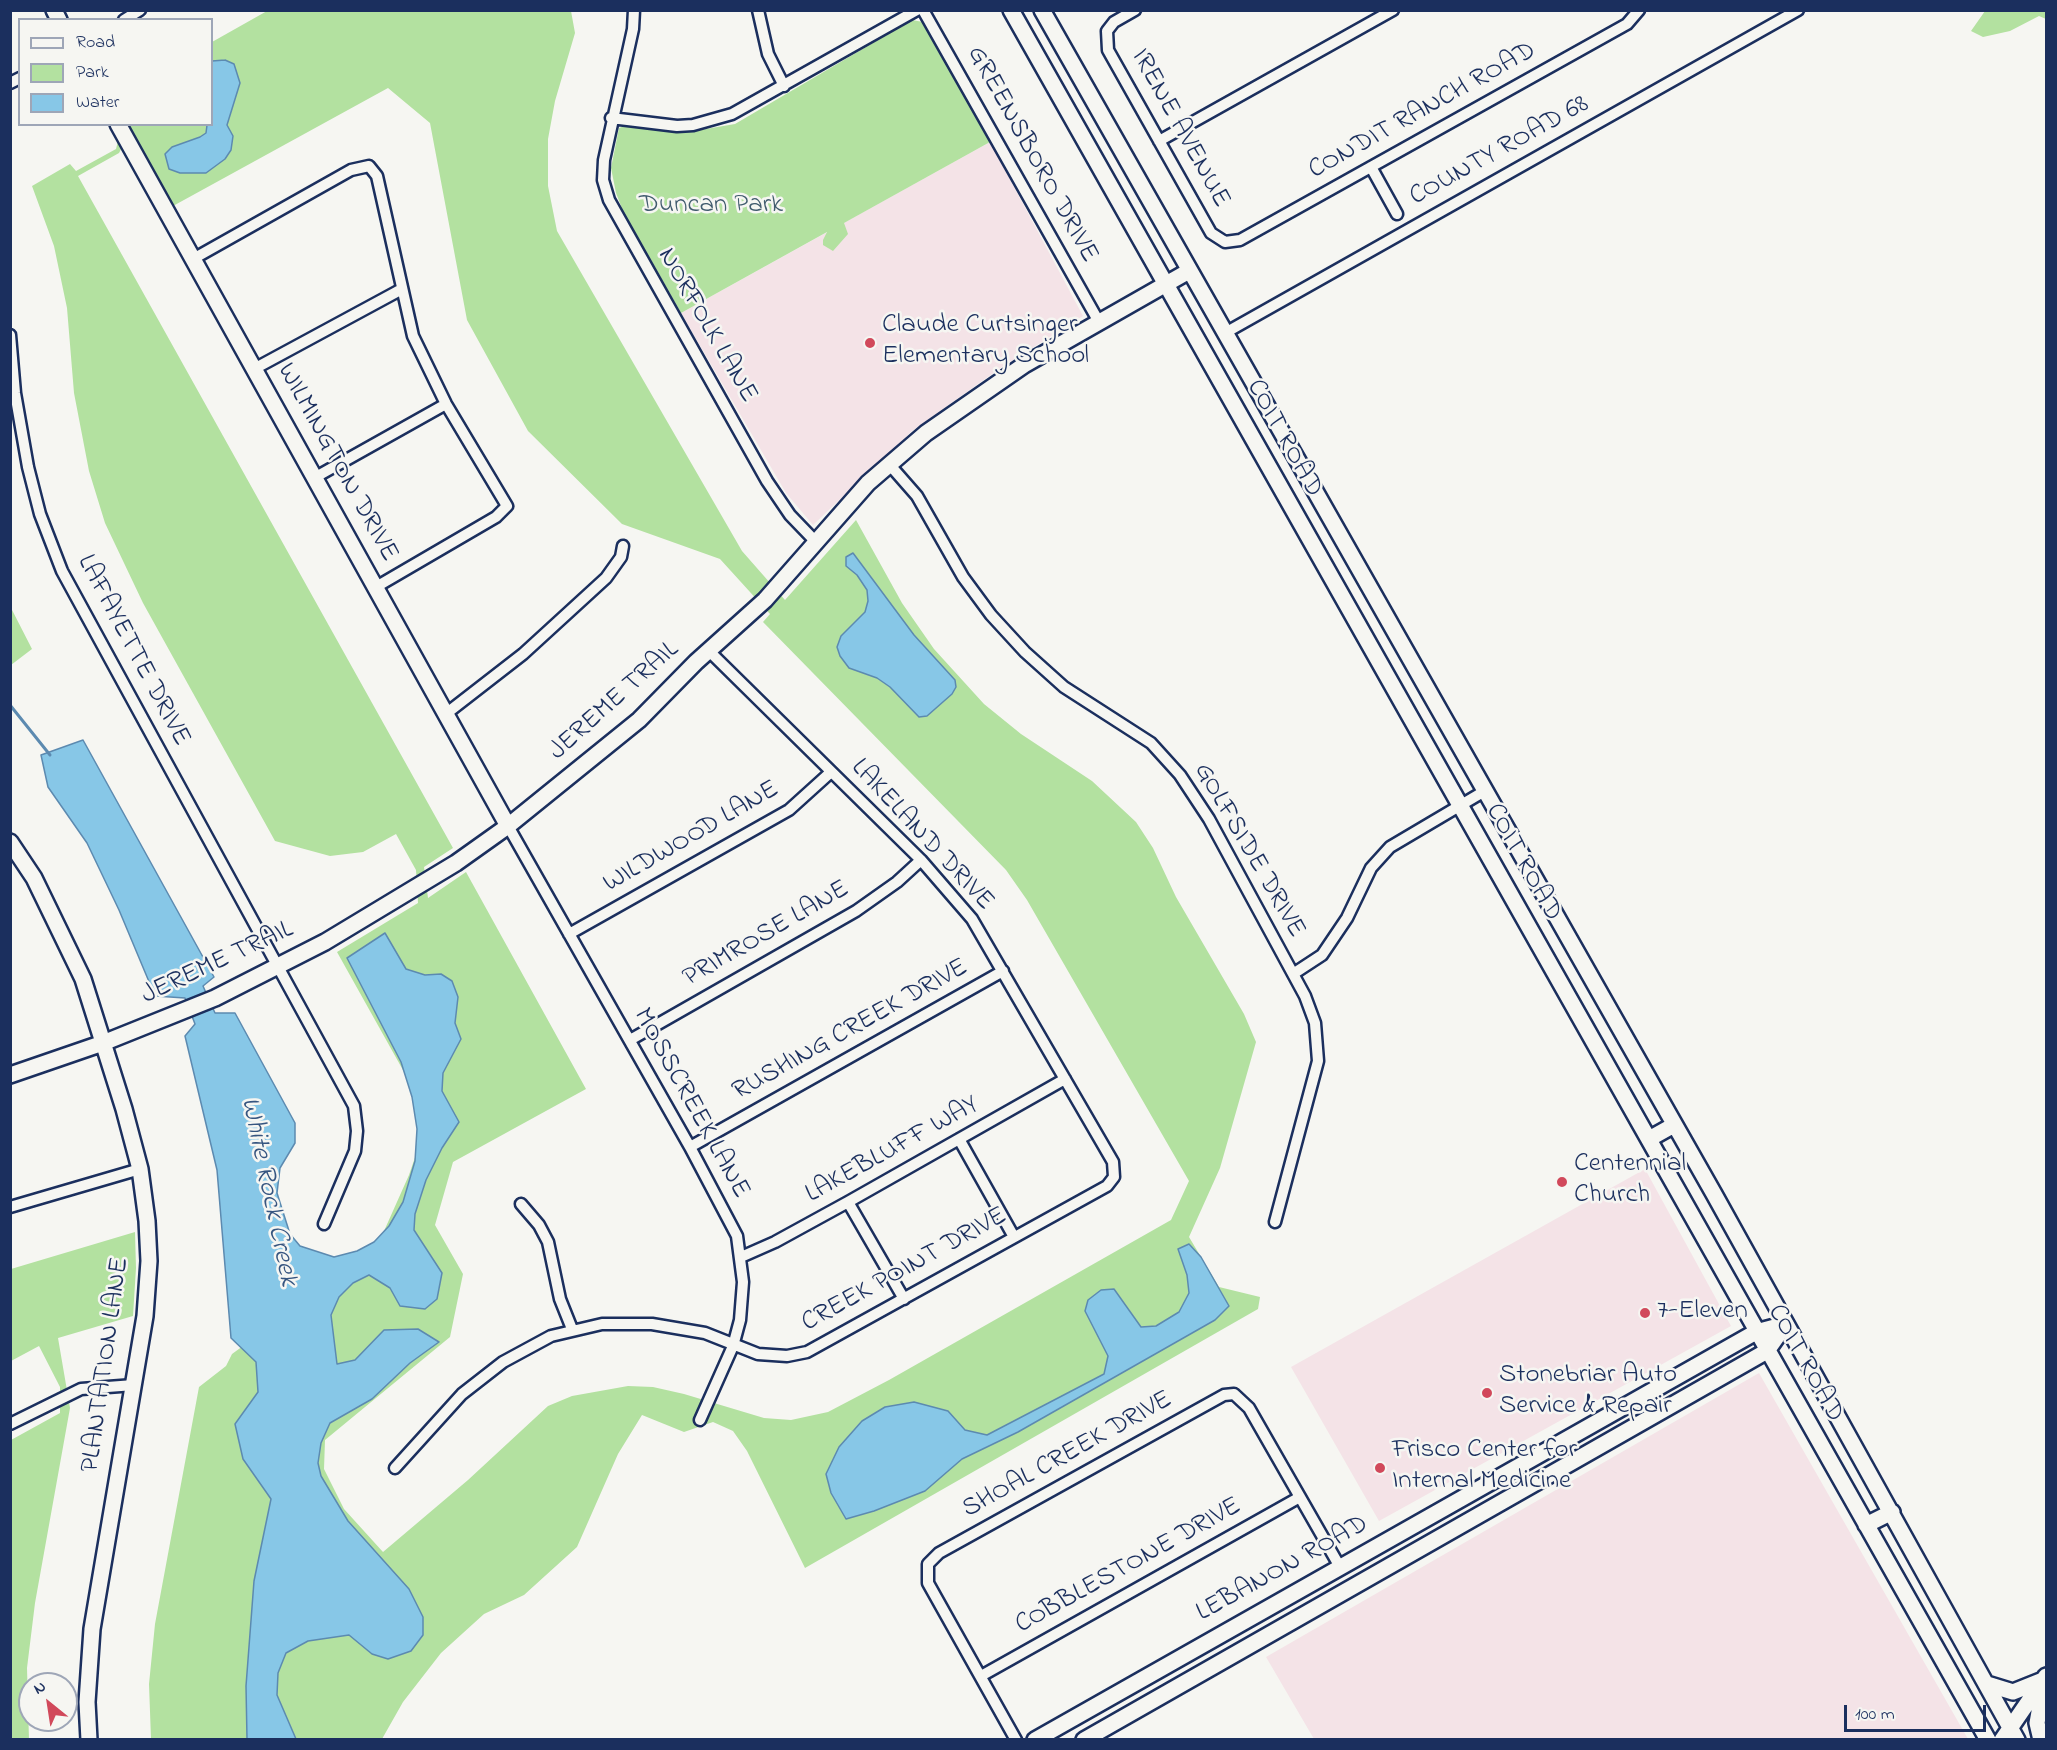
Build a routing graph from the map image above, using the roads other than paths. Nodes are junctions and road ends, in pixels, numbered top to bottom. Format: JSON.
{"nodes":[{"id":1,"x":140,"y":10,"type":"edge"},
{"id":2,"x":634,"y":10,"type":"edge"},
{"id":3,"x":758,"y":10,"type":"edge"},
{"id":4,"x":917,"y":10,"type":"edge"},
{"id":5,"x":923,"y":10,"type":"edge"},
{"id":6,"x":1011,"y":10,"type":"edge"},
{"id":7,"x":1042,"y":10,"type":"edge"},
{"id":8,"x":1135,"y":10,"type":"edge"},
{"id":9,"x":1393,"y":10,"type":"edge"},
{"id":10,"x":1798,"y":10,"type":"edge"},
{"id":11,"x":1639,"y":11,"type":"edge"},
{"id":12,"x":127,"y":18,"type":"edge"},
{"id":13,"x":784,"y":86,"type":"junction"},
{"id":14,"x":611,"y":118,"type":"junction"},
{"id":15,"x":119,"y":126,"type":"edge"},
{"id":16,"x":1160,"y":141,"type":"junction"},
{"id":17,"x":1371,"y":167,"type":"junction"},
{"id":18,"x":1397,"y":214,"type":"dead end"},
{"id":19,"x":1224,"y":242,"type":"joint"},
{"id":20,"x":193,"y":259,"type":"junction"},
{"id":21,"x":1189,"y":271,"type":"junction"},
{"id":22,"x":1166,"y":284,"type":"junction"},
{"id":23,"x":402,"y":289,"type":"junction"},
{"id":24,"x":1099,"y":322,"type":"junction"},
{"id":25,"x":1225,"y":333,"type":"junction"},
{"id":26,"x":10,"y":335,"type":"edge"},
{"id":27,"x":254,"y":369,"type":"junction"},
{"id":28,"x":446,"y":404,"type":"junction"},
{"id":29,"x":15,"y":427,"type":"edge"},
{"id":30,"x":1291,"y":452,"type":"junction"},
{"id":31,"x":889,"y":464,"type":"junction"},
{"id":32,"x":1268,"y":465,"type":"junction"},
{"id":33,"x":314,"y":478,"type":"junction"},
{"id":34,"x":816,"y":542,"type":"junction"},
{"id":35,"x":623,"y":546,"type":"dead end"},
{"id":36,"x":376,"y":587,"type":"junction"},
{"id":37,"x":709,"y":651,"type":"junction"},
{"id":38,"x":447,"y":713,"type":"junction"},
{"id":39,"x":831,"y":772,"type":"junction"},
{"id":40,"x":1483,"y":792,"type":"junction"},
{"id":41,"x":1461,"y":805,"type":"junction"},
{"id":42,"x":508,"y":826,"type":"junction"},
{"id":43,"x":10,"y":842,"type":"edge"},
{"id":44,"x":921,"y":860,"type":"junction"},
{"id":45,"x":569,"y":934,"type":"junction"},
{"id":46,"x":1569,"y":942,"type":"junction"},
{"id":47,"x":1545,"y":956,"type":"junction"},
{"id":48,"x":278,"y":966,"type":"junction"},
{"id":49,"x":1003,"y":971,"type":"junction"},
{"id":50,"x":1293,"y":975,"type":"junction"},
{"id":51,"x":630,"y":1040,"type":"junction"},
{"id":52,"x":103,"y":1043,"type":"junction"},
{"id":53,"x":10,"y":1075,"type":"edge"},
{"id":54,"x":1065,"y":1079,"type":"junction"},
{"id":55,"x":1674,"y":1125,"type":"junction"},
{"id":56,"x":959,"y":1139,"type":"junction"},
{"id":57,"x":1649,"y":1139,"type":"junction"},
{"id":58,"x":690,"y":1147,"type":"junction"},
{"id":59,"x":140,"y":1169,"type":"junction"},
{"id":60,"x":1116,"y":1173,"type":"joint"},
{"id":61,"x":848,"y":1203,"type":"junction"},
{"id":62,"x":521,"y":1204,"type":"dead end"},
{"id":63,"x":10,"y":1207,"type":"edge"},
{"id":64,"x":1275,"y":1222,"type":"dead end"},
{"id":65,"x":324,"y":1224,"type":"dead end"},
{"id":66,"x":1014,"y":1237,"type":"junction"},
{"id":67,"x":741,"y":1257,"type":"junction"},
{"id":68,"x":904,"y":1299,"type":"junction"},
{"id":69,"x":1786,"y":1324,"type":"junction"},
{"id":70,"x":572,"y":1329,"type":"junction"},
{"id":71,"x":1756,"y":1332,"type":"junction"},
{"id":72,"x":733,"y":1346,"type":"junction"},
{"id":73,"x":1767,"y":1351,"type":"junction"},
{"id":74,"x":134,"y":1385,"type":"junction"},
{"id":75,"x":700,"y":1420,"type":"dead end"},
{"id":76,"x":10,"y":1424,"type":"edge"},
{"id":77,"x":1591,"y":1425,"type":"junction"},
{"id":78,"x":1602,"y":1446,"type":"junction"},
{"id":79,"x":395,"y":1468,"type":"dead end"},
{"id":80,"x":1300,"y":1497,"type":"junction"},
{"id":81,"x":1892,"y":1512,"type":"junction"},
{"id":82,"x":1866,"y":1525,"type":"junction"},
{"id":83,"x":1340,"y":1567,"type":"junction"},
{"id":84,"x":1353,"y":1587,"type":"junction"},
{"id":85,"x":981,"y":1676,"type":"junction"},
{"id":86,"x":2046,"y":1677,"type":"edge"},
{"id":87,"x":1987,"y":1684,"type":"junction"},
{"id":88,"x":2010,"y":1736,"type":"edge"},
{"id":89,"x":89,"y":1740,"type":"edge"},
{"id":90,"x":1017,"y":1740,"type":"edge"},
{"id":91,"x":1035,"y":1740,"type":"edge"},
{"id":92,"x":1084,"y":1740,"type":"edge"},
{"id":93,"x":1988,"y":1740,"type":"edge"},
{"id":94,"x":2041,"y":1740,"type":"edge"}],
"edges":[{"from":1,"to":12,"type":"street"},
{"from":2,"to":14,"type":"street","name":"NORFOLK LANE"},
{"from":3,"to":13,"type":"street"},
{"from":4,"to":13,"type":"street"},
{"from":5,"to":24,"type":"street","name":"GREENSBORO DRIVE"},
{"from":6,"to":22,"type":"main road","name":"COIT ROAD"},
{"from":7,"to":21,"type":"main road","name":"COIT ROAD"},
{"from":8,"to":16,"type":"street","name":"IRENE AVENUE"},
{"from":9,"to":16,"type":"street"},
{"from":10,"to":25,"type":"street","name":"COUNTY ROAD 68"},
{"from":11,"to":17,"type":"street","name":"CONDIT RANCH ROAD"},
{"from":13,"to":14,"type":"street"},
{"from":14,"to":34,"type":"street","name":"NORFOLK LANE"},
{"from":15,"to":20,"type":"main road","name":"WILMINGTON DRIVE"},
{"from":16,"to":19,"type":"street","name":"IRENE AVENUE"},
{"from":17,"to":18,"type":"street"},
{"from":17,"to":19,"type":"street","name":"CONDIT RANCH ROAD"},
{"from":20,"to":23,"type":"street"},
{"from":20,"to":27,"type":"main road","name":"WILMINGTON DRIVE"},
{"from":21,"to":22,"type":"main road","name":"JEREME TRAIL"},
{"from":21,"to":25,"type":"main road","name":"COIT ROAD"},
{"from":22,"to":24,"type":"main road","name":"JEREME TRAIL"},
{"from":22,"to":32,"type":"main road","name":"COIT ROAD"},
{"from":23,"to":27,"type":"street"},
{"from":23,"to":28,"type":"street"},
{"from":24,"to":31,"type":"main road","name":"JEREME TRAIL"},
{"from":25,"to":30,"type":"main road","name":"COIT ROAD"},
{"from":26,"to":29,"type":"street","name":"LAFAYETTE DRIVE"},
{"from":27,"to":33,"type":"main road","name":"WILMINGTON DRIVE"},
{"from":28,"to":33,"type":"street"},
{"from":28,"to":36,"type":"street"},
{"from":29,"to":48,"type":"street","name":"LAFAYETTE DRIVE"},
{"from":30,"to":32,"type":"main road"},
{"from":30,"to":40,"type":"main road","name":"COIT ROAD"},
{"from":31,"to":34,"type":"main road","name":"JEREME TRAIL"},
{"from":31,"to":50,"type":"street","name":"GOLFSIDE DRIVE"},
{"from":32,"to":41,"type":"main road","name":"COIT ROAD"},
{"from":33,"to":36,"type":"main road","name":"WILMINGTON DRIVE"},
{"from":34,"to":37,"type":"main road","name":"JEREME TRAIL"},
{"from":35,"to":38,"type":"street"},
{"from":36,"to":38,"type":"main road","name":"WILMINGTON DRIVE"},
{"from":37,"to":39,"type":"street","name":"LAKELAND DRIVE"},
{"from":37,"to":42,"type":"main road","name":"JEREME TRAIL"},
{"from":38,"to":42,"type":"main road","name":"WILMINGTON DRIVE"},
{"from":39,"to":44,"type":"street","name":"LAKELAND DRIVE"},
{"from":39,"to":45,"type":"street","name":"WILDWOOD LANE"},
{"from":40,"to":41,"type":"street"},
{"from":40,"to":46,"type":"main road","name":"COIT ROAD"},
{"from":41,"to":47,"type":"main road","name":"COIT ROAD"},
{"from":41,"to":50,"type":"street"},
{"from":42,"to":45,"type":"street","name":"MOSSCREEK LANE"},
{"from":42,"to":48,"type":"main road","name":"JEREME TRAIL"},
{"from":43,"to":52,"type":"main road","name":"PLANTATION LANE"},
{"from":44,"to":49,"type":"street","name":"LAKELAND DRIVE"},
{"from":44,"to":51,"type":"street","name":"PRIMROSE LANE"},
{"from":45,"to":51,"type":"street","name":"MOSSCREEK LANE"},
{"from":46,"to":47,"type":"main road"},
{"from":46,"to":55,"type":"main road","name":"COIT ROAD"},
{"from":47,"to":57,"type":"main road","name":"COIT ROAD"},
{"from":48,"to":52,"type":"main road","name":"JEREME TRAIL"},
{"from":48,"to":65,"type":"street","name":"LAFAYETTE DRIVE"},
{"from":49,"to":54,"type":"street","name":"LAKELAND DRIVE"},
{"from":49,"to":58,"type":"street","name":"RUSHING CREEK DRIVE"},
{"from":50,"to":64,"type":"street","name":"GOLFSIDE DRIVE"},
{"from":51,"to":58,"type":"street","name":"MOSSCREEK LANE"},
{"from":52,"to":53,"type":"main road","name":"JEREME TRAIL"},
{"from":52,"to":59,"type":"main road","name":"PLANTATION LANE"},
{"from":54,"to":56,"type":"street","name":"LAKEBLUFF WAY"},
{"from":54,"to":60,"type":"street","name":"LAKELAND DRIVE"},
{"from":55,"to":57,"type":"main road"},
{"from":55,"to":69,"type":"main road","name":"COIT ROAD"},
{"from":56,"to":61,"type":"street","name":"LAKEBLUFF WAY"},
{"from":56,"to":66,"type":"street"},
{"from":57,"to":71,"type":"main road","name":"COIT ROAD"},
{"from":58,"to":67,"type":"street","name":"MOSSCREEK LANE"},
{"from":59,"to":63,"type":"street"},
{"from":59,"to":74,"type":"main road","name":"PLANTATION LANE"},
{"from":60,"to":66,"type":"street","name":"CREEK POINT DRIVE"},
{"from":61,"to":67,"type":"street","name":"LAKEBLUFF WAY"},
{"from":61,"to":68,"type":"street"},
{"from":62,"to":70,"type":"street"},
{"from":66,"to":68,"type":"street","name":"CREEK POINT DRIVE"},
{"from":67,"to":72,"type":"street","name":"MOSSCREEK LANE"},
{"from":68,"to":72,"type":"street","name":"CREEK POINT DRIVE"},
{"from":69,"to":71,"type":"main road","name":"LEBANON ROAD"},
{"from":69,"to":73,"type":"main road","name":"LEBANON ROAD"},
{"from":69,"to":81,"type":"main road","name":"COIT ROAD"},
{"from":70,"to":72,"type":"street","name":"CREEK POINT DRIVE"},
{"from":70,"to":79,"type":"street","name":"CREEK POINT DRIVE"},
{"from":71,"to":73,"type":"main road","name":"COIT ROAD"},
{"from":71,"to":77,"type":"main road","name":"LEBANON ROAD"},
{"from":72,"to":75,"type":"street","name":"MOSSCREEK LANE"},
{"from":73,"to":78,"type":"main road","name":"LEBANON ROAD"},
{"from":73,"to":82,"type":"main road","name":"COIT ROAD"},
{"from":74,"to":76,"type":"street"},
{"from":74,"to":89,"type":"main road","name":"PLANTATION LANE"},
{"from":77,"to":78,"type":"main road"},
{"from":77,"to":83,"type":"main road","name":"LEBANON ROAD"},
{"from":78,"to":84,"type":"main road","name":"LEBANON ROAD"},
{"from":80,"to":83,"type":"street"},
{"from":80,"to":85,"type":"street","name":"COBBLESTONE DRIVE"},
{"from":80,"to":85,"type":"street","name":"SHOAL CREEK DRIVE"},
{"from":81,"to":82,"type":"main road"},
{"from":81,"to":87,"type":"main road","name":"COIT ROAD"},
{"from":82,"to":93,"type":"main road","name":"COIT ROAD"},
{"from":83,"to":84,"type":"main road"},
{"from":83,"to":91,"type":"main road","name":"LEBANON ROAD"},
{"from":84,"to":92,"type":"main road","name":"LEBANON ROAD"},
{"from":85,"to":90,"type":"street"},
{"from":86,"to":87,"type":"main road"},
{"from":86,"to":88,"type":"main road"},
{"from":86,"to":94,"type":"main road"},
{"from":87,"to":88,"type":"main road","name":"COIT ROAD"}]}
